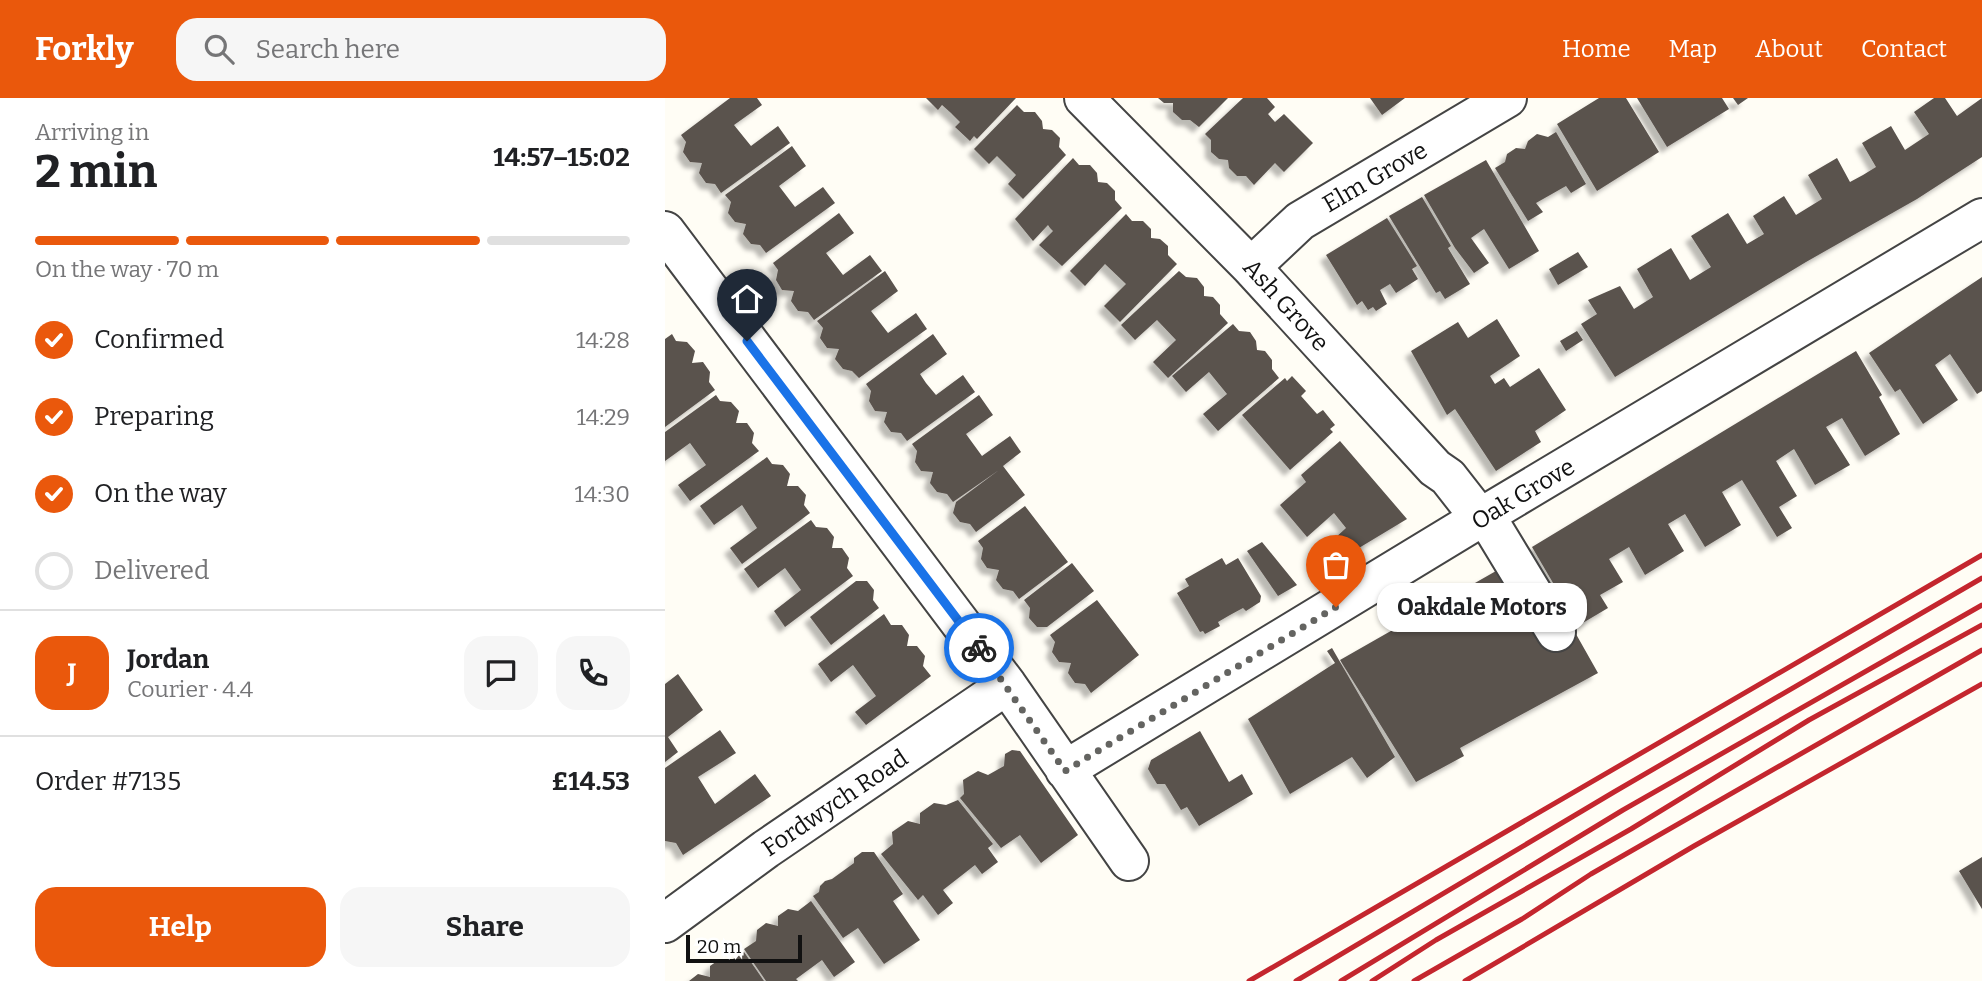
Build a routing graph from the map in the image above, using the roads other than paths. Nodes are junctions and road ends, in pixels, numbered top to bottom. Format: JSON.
{"nodes":[{"id":1,"x":1084,"y":98,"type":"edge"},
{"id":2,"x":1507,"y":98,"type":"edge"},
{"id":3,"x":1982,"y":218,"type":"edge"},
{"id":4,"x":665,"y":231,"type":"edge"},
{"id":5,"x":1251,"y":267,"type":"junction"},
{"id":6,"x":1482,"y":517,"type":"junction"},
{"id":7,"x":1556,"y":632,"type":"dead end"},
{"id":8,"x":1007,"y":685,"type":"junction"},
{"id":9,"x":1065,"y":771,"type":"junction"},
{"id":10,"x":1129,"y":861,"type":"dead end"},
{"id":11,"x":665,"y":923,"type":"edge"}],
"edges":[{"from":1,"to":5,"type":"street","name":"Ash Grove"},
{"from":2,"to":5,"type":"street","name":"Elm Grove"},
{"from":3,"to":6,"type":"street","name":"Oak Grove"},
{"from":4,"to":8,"type":"street"},
{"from":5,"to":6,"type":"street","name":"Ash Grove"},
{"from":6,"to":7,"type":"street","name":"Ash Grove"},
{"from":6,"to":9,"type":"street","name":"Oak Grove"},
{"from":8,"to":9,"type":"street"},
{"from":8,"to":11,"type":"street","name":"Fordwych Road"},
{"from":9,"to":10,"type":"street"}]}
